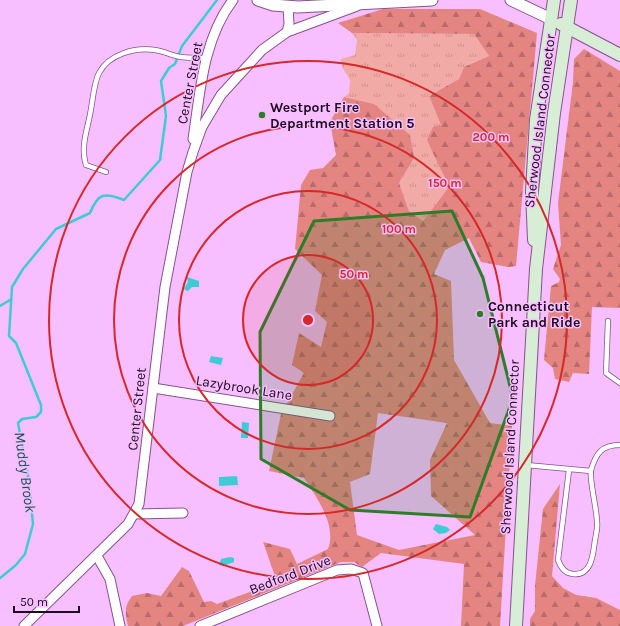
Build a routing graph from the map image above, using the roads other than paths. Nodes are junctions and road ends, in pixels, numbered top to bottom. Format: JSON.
{"nodes":[{"id":1,"x":232,"y":0,"type":"edge"},
{"id":2,"x":258,"y":0,"type":"edge"},
{"id":3,"x":432,"y":0,"type":"edge"},
{"id":4,"x":511,"y":0,"type":"edge"},
{"id":5,"x":554,"y":0,"type":"edge"},
{"id":6,"x":571,"y":0,"type":"edge"},
{"id":7,"x":364,"y":3,"type":"junction"},
{"id":8,"x":288,"y":7,"type":"junction"},
{"id":9,"x":551,"y":19,"type":"junction"},
{"id":10,"x":567,"y":26,"type":"junction"},
{"id":11,"x":287,"y":32,"type":"junction"},
{"id":12,"x":620,"y":55,"type":"edge"},
{"id":13,"x":206,"y":58,"type":"junction"},
{"id":14,"x":193,"y":152,"type":"junction"},
{"id":15,"x":106,"y":172,"type":"dead end"},
{"id":16,"x":536,"y":269,"type":"junction"},
{"id":17,"x":608,"y":321,"type":"dead end"},
{"id":18,"x":620,"y":383,"type":"edge"},
{"id":19,"x":153,"y":388,"type":"junction"},
{"id":20,"x":330,"y":416,"type":"dead end"},
{"id":21,"x":620,"y":445,"type":"edge"},
{"id":22,"x":524,"y":465,"type":"junction"},
{"id":23,"x":569,"y":470,"type":"junction"},
{"id":24,"x":591,"y":471,"type":"junction"},
{"id":25,"x":183,"y":513,"type":"dead end"},
{"id":26,"x":135,"y":514,"type":"junction"},
{"id":27,"x":97,"y":556,"type":"junction"},
{"id":28,"x":24,"y":626,"type":"edge"},
{"id":29,"x":120,"y":626,"type":"edge"},
{"id":30,"x":200,"y":626,"type":"edge"},
{"id":31,"x":377,"y":626,"type":"edge"},
{"id":32,"x":516,"y":626,"type":"edge"}],
"edges":[{"from":1,"to":13,"type":"street","name":"Center Street"},
{"from":2,"to":8,"type":"street"},
{"from":3,"to":7,"type":"street"},
{"from":4,"to":9,"type":"street"},
{"from":5,"to":9,"type":"main road","name":"Sherwood Island Connector"},
{"from":6,"to":10,"type":"main road","name":"Sherwood Island Connector"},
{"from":7,"to":8,"type":"street"},
{"from":7,"to":11,"type":"street","name":"Center Street"},
{"from":8,"to":11,"type":"street"},
{"from":9,"to":10,"type":"main road"},
{"from":9,"to":16,"type":"main road","name":"Sherwood Island Connector"},
{"from":10,"to":12,"type":"main road"},
{"from":10,"to":16,"type":"main road","name":"Sherwood Island Connector"},
{"from":11,"to":14,"type":"street","name":"Center Street"},
{"from":13,"to":14,"type":"street","name":"Center Street"},
{"from":13,"to":15,"type":"lane"},
{"from":14,"to":19,"type":"street","name":"Center Street"},
{"from":16,"to":22,"type":"main road","name":"Sherwood Island Connector"},
{"from":17,"to":18,"type":"lane"},
{"from":19,"to":20,"type":"street","name":"Lazybrook Lane"},
{"from":19,"to":26,"type":"street","name":"Center Street"},
{"from":21,"to":24,"type":"lane"},
{"from":22,"to":23,"type":"lane"},
{"from":22,"to":32,"type":"main road","name":"Sherwood Island Connector"},
{"from":23,"to":24,"type":"lane"},
{"from":23,"to":24,"type":"lane"},
{"from":25,"to":26,"type":"street"},
{"from":26,"to":27,"type":"street","name":"Center Street"},
{"from":27,"to":28,"type":"street","name":"Center Street"},
{"from":27,"to":29,"type":"street"},
{"from":30,"to":31,"type":"street","name":"Bedford Drive"}]}
